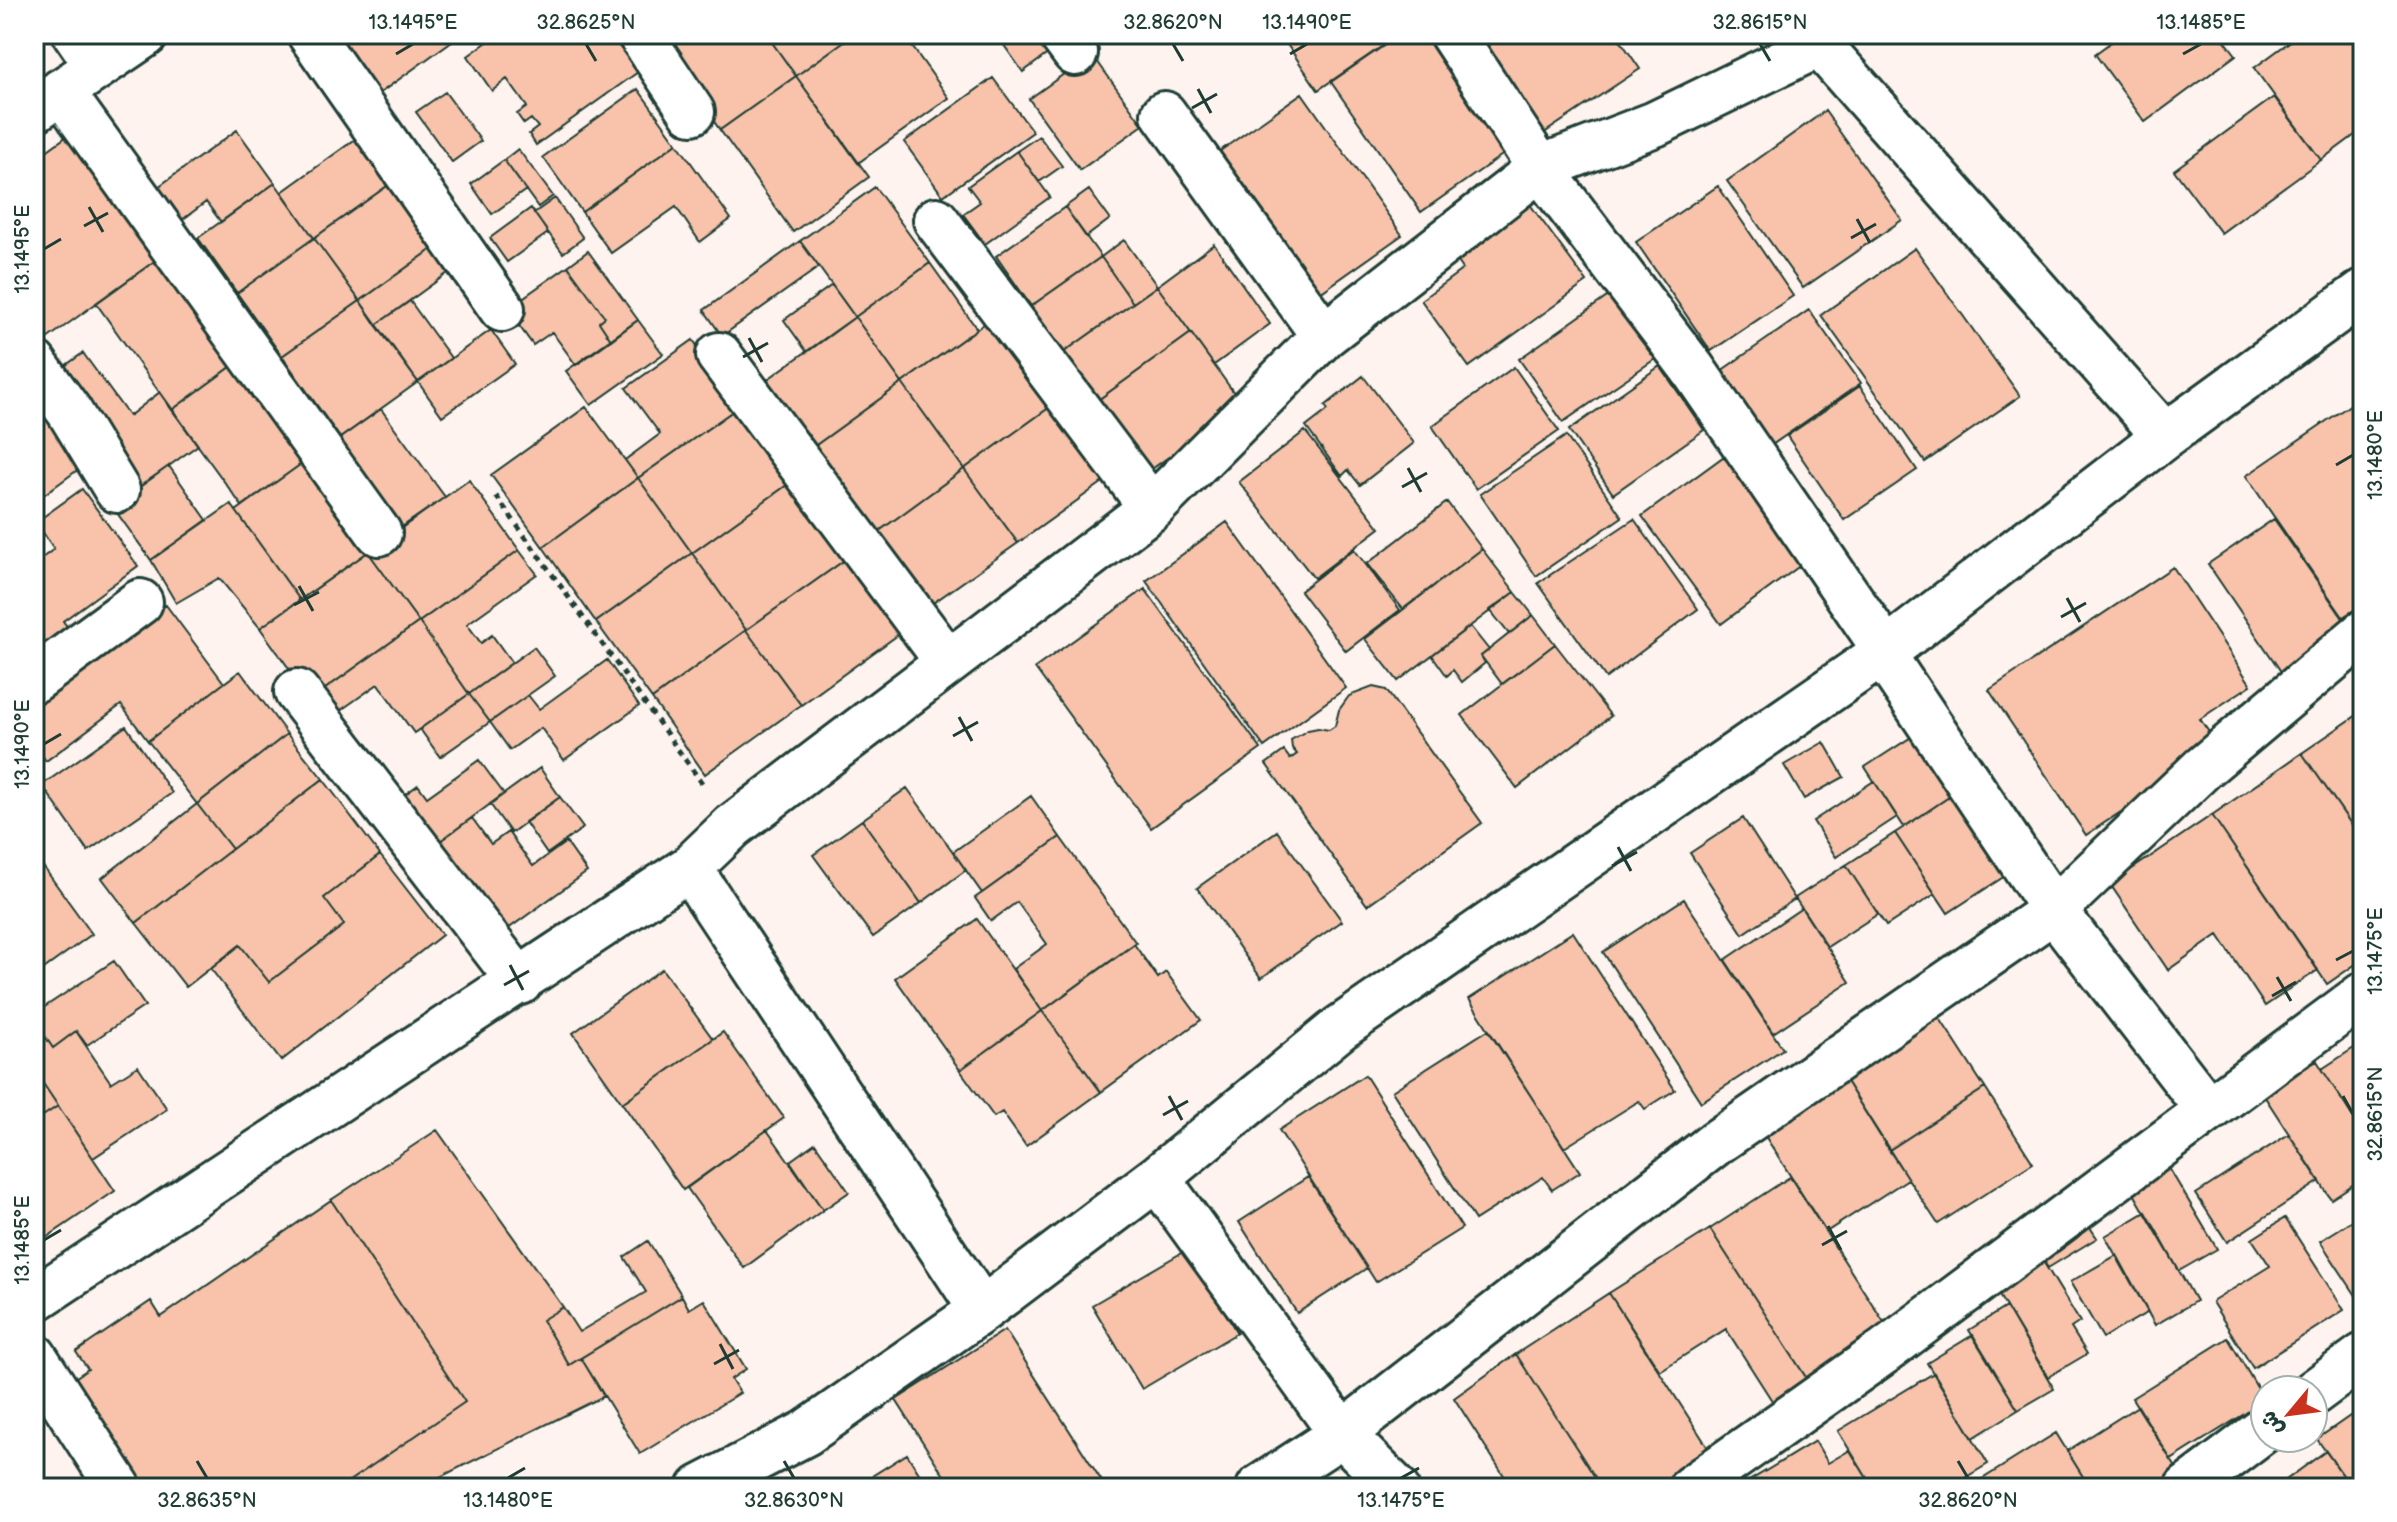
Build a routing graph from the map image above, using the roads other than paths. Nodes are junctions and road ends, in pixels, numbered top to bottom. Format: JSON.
{"nodes":[{"id":1,"x":310,"y":34,"type":"edge"},
{"id":2,"x":640,"y":34,"type":"edge"},
{"id":3,"x":1452,"y":34,"type":"edge"},
{"id":4,"x":139,"y":36,"type":"edge"},
{"id":5,"x":1820,"y":37,"type":"edge"},
{"id":6,"x":65,"y":76,"type":"edge"},
{"id":7,"x":692,"y":112,"type":"dead end"},
{"id":8,"x":1164,"y":114,"type":"dead end"},
{"id":9,"x":1540,"y":168,"type":"junction"},
{"id":10,"x":936,"y":220,"type":"dead end"},
{"id":11,"x":2363,"y":292,"type":"edge"},
{"id":12,"x":502,"y":309,"type":"dead end"},
{"id":13,"x":1324,"y":336,"type":"junction"},
{"id":14,"x":719,"y":355,"type":"dead end"},
{"id":15,"x":34,"y":363,"type":"edge"},
{"id":16,"x":2165,"y":436,"type":"junction"},
{"id":17,"x":117,"y":490,"type":"dead end"},
{"id":18,"x":1152,"y":508,"type":"junction"},
{"id":19,"x":379,"y":533,"type":"dead end"},
{"id":20,"x":140,"y":602,"type":"dead end"},
{"id":21,"x":2363,"y":633,"type":"edge"},
{"id":22,"x":1884,"y":652,"type":"junction"},
{"id":23,"x":948,"y":662,"type":"junction"},
{"id":24,"x":34,"y":680,"type":"edge"},
{"id":25,"x":297,"y":692,"type":"dead end"},
{"id":26,"x":689,"y":868,"type":"junction"},
{"id":27,"x":2054,"y":910,"type":"junction"},
{"id":28,"x":520,"y":982,"type":"junction"},
{"id":29,"x":2363,"y":995,"type":"edge"},
{"id":30,"x":2208,"y":1110,"type":"junction"},
{"id":31,"x":1157,"y":1178,"type":"junction"},
{"id":32,"x":34,"y":1300,"type":"edge"},
{"id":33,"x":982,"y":1310,"type":"junction"},
{"id":34,"x":34,"y":1356,"type":"edge"},
{"id":35,"x":2363,"y":1356,"type":"edge"},
{"id":36,"x":2329,"y":1381,"type":"edge"},
{"id":37,"x":1342,"y":1434,"type":"junction"},
{"id":38,"x":2249,"y":1441,"type":"edge"},
{"id":39,"x":119,"y":1488,"type":"edge"},
{"id":40,"x":700,"y":1488,"type":"edge"},
{"id":41,"x":1259,"y":1488,"type":"edge"},
{"id":42,"x":1396,"y":1488,"type":"edge"},
{"id":43,"x":1691,"y":1488,"type":"edge"},
{"id":44,"x":2187,"y":1488,"type":"edge"}],
"edges":[{"from":1,"to":12,"type":"street"},
{"from":2,"to":7,"type":"street"},
{"from":3,"to":9,"type":"street"},
{"from":4,"to":6,"type":"street"},
{"from":5,"to":9,"type":"street"},
{"from":5,"to":16,"type":"street"},
{"from":6,"to":19,"type":"street"},
{"from":8,"to":13,"type":"street"},
{"from":9,"to":13,"type":"street"},
{"from":9,"to":22,"type":"street"},
{"from":10,"to":18,"type":"street"},
{"from":11,"to":16,"type":"street"},
{"from":13,"to":18,"type":"street"},
{"from":14,"to":23,"type":"street"},
{"from":15,"to":17,"type":"street"},
{"from":16,"to":22,"type":"street"},
{"from":18,"to":23,"type":"street"},
{"from":20,"to":24,"type":"street"},
{"from":21,"to":27,"type":"street"},
{"from":22,"to":27,"type":"street"},
{"from":22,"to":31,"type":"street"},
{"from":23,"to":26,"type":"street"},
{"from":25,"to":28,"type":"street"},
{"from":26,"to":28,"type":"street"},
{"from":26,"to":33,"type":"street"},
{"from":27,"to":30,"type":"street"},
{"from":27,"to":37,"type":"street"},
{"from":28,"to":32,"type":"street"},
{"from":29,"to":30,"type":"street"},
{"from":30,"to":43,"type":"street"},
{"from":31,"to":33,"type":"street"},
{"from":31,"to":37,"type":"street"},
{"from":33,"to":40,"type":"street"},
{"from":34,"to":39,"type":"street"},
{"from":35,"to":36,"type":"street"},
{"from":37,"to":41,"type":"street"},
{"from":37,"to":42,"type":"street"},
{"from":38,"to":44,"type":"street"}]}
